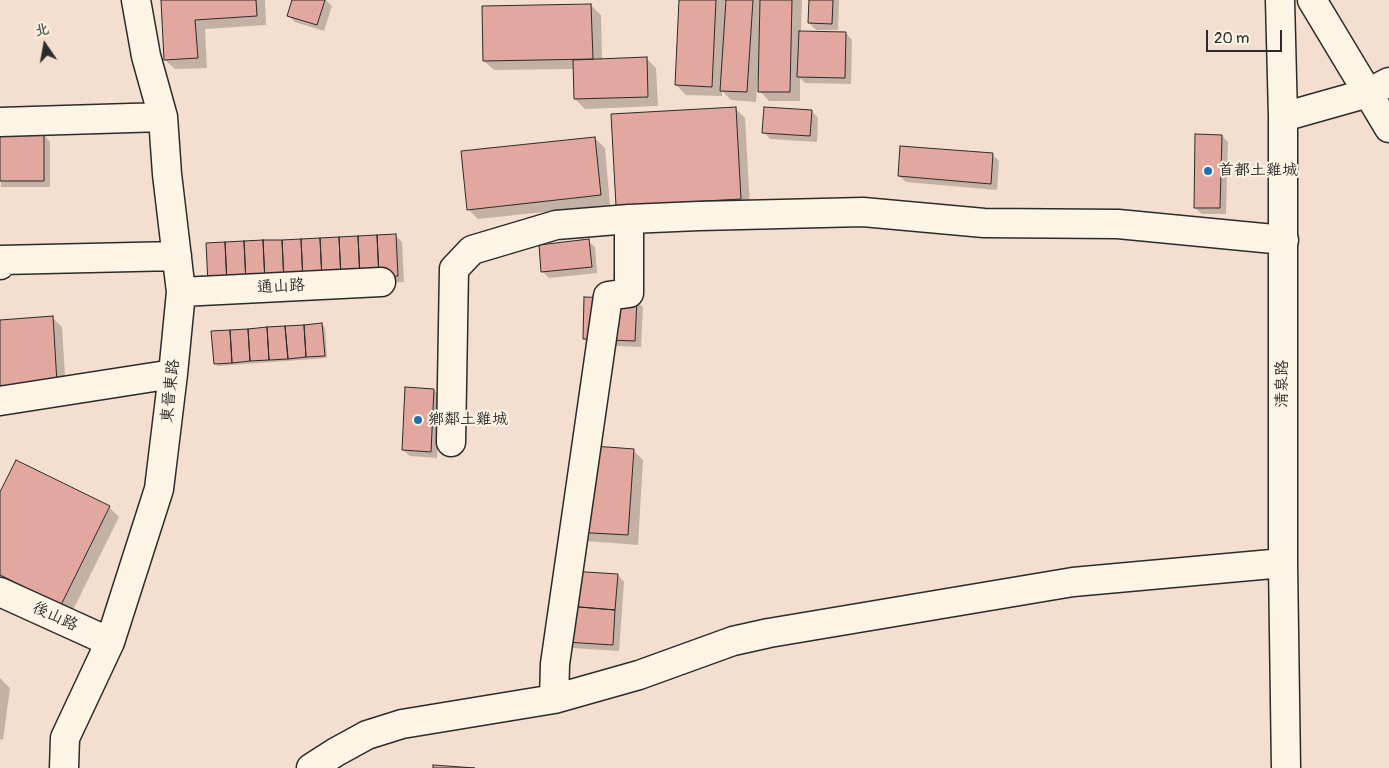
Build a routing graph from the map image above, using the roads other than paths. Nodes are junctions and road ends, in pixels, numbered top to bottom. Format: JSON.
{"nodes":[{"id":1,"x":136,"y":0,"type":"edge"},
{"id":2,"x":1280,"y":0,"type":"edge"},
{"id":3,"x":1312,"y":0,"type":"edge"},
{"id":4,"x":1379,"y":87,"type":"edge"},
{"id":5,"x":162,"y":117,"type":"junction"},
{"id":6,"x":1283,"y":117,"type":"junction"},
{"id":7,"x":0,"y":122,"type":"edge"},
{"id":8,"x":1389,"y":128,"type":"edge"},
{"id":9,"x":628,"y":219,"type":"junction"},
{"id":10,"x":1284,"y":240,"type":"junction"},
{"id":11,"x":177,"y":256,"type":"junction"},
{"id":12,"x":0,"y":258,"type":"edge"},
{"id":13,"x":381,"y":282,"type":"dead end"},
{"id":14,"x":181,"y":292,"type":"junction"},
{"id":15,"x":173,"y":374,"type":"junction"},
{"id":16,"x":0,"y":401,"type":"edge"},
{"id":17,"x":451,"y":442,"type":"dead end"},
{"id":18,"x":1283,"y":563,"type":"junction"},
{"id":19,"x":0,"y":592,"type":"edge"},
{"id":20,"x":110,"y":642,"type":"junction"},
{"id":21,"x":554,"y":699,"type":"junction"},
{"id":22,"x":64,"y":768,"type":"edge"},
{"id":23,"x":311,"y":768,"type":"edge"},
{"id":24,"x":1286,"y":768,"type":"edge"}],
"edges":[{"from":1,"to":5,"type":"street","name":"東晉東路"},
{"from":2,"to":6,"type":"street","name":"清泉路"},
{"from":3,"to":4,"type":"street"},
{"from":4,"to":6,"type":"street"},
{"from":4,"to":8,"type":"street"},
{"from":5,"to":7,"type":"street"},
{"from":5,"to":11,"type":"street","name":"東晉東路"},
{"from":6,"to":10,"type":"street","name":"清泉路"},
{"from":9,"to":10,"type":"street"},
{"from":9,"to":17,"type":"street"},
{"from":9,"to":21,"type":"street"},
{"from":10,"to":18,"type":"street","name":"清泉路"},
{"from":11,"to":12,"type":"street"},
{"from":11,"to":14,"type":"street","name":"東晉東路"},
{"from":13,"to":14,"type":"street","name":"通山路"},
{"from":14,"to":15,"type":"street","name":"東晉東路"},
{"from":15,"to":16,"type":"street"},
{"from":15,"to":20,"type":"street","name":"東晉東路"},
{"from":18,"to":21,"type":"street"},
{"from":18,"to":24,"type":"street","name":"清泉路"},
{"from":19,"to":20,"type":"street","name":"後山路"},
{"from":20,"to":22,"type":"street","name":"東晉東路"},
{"from":21,"to":23,"type":"street"}]}
